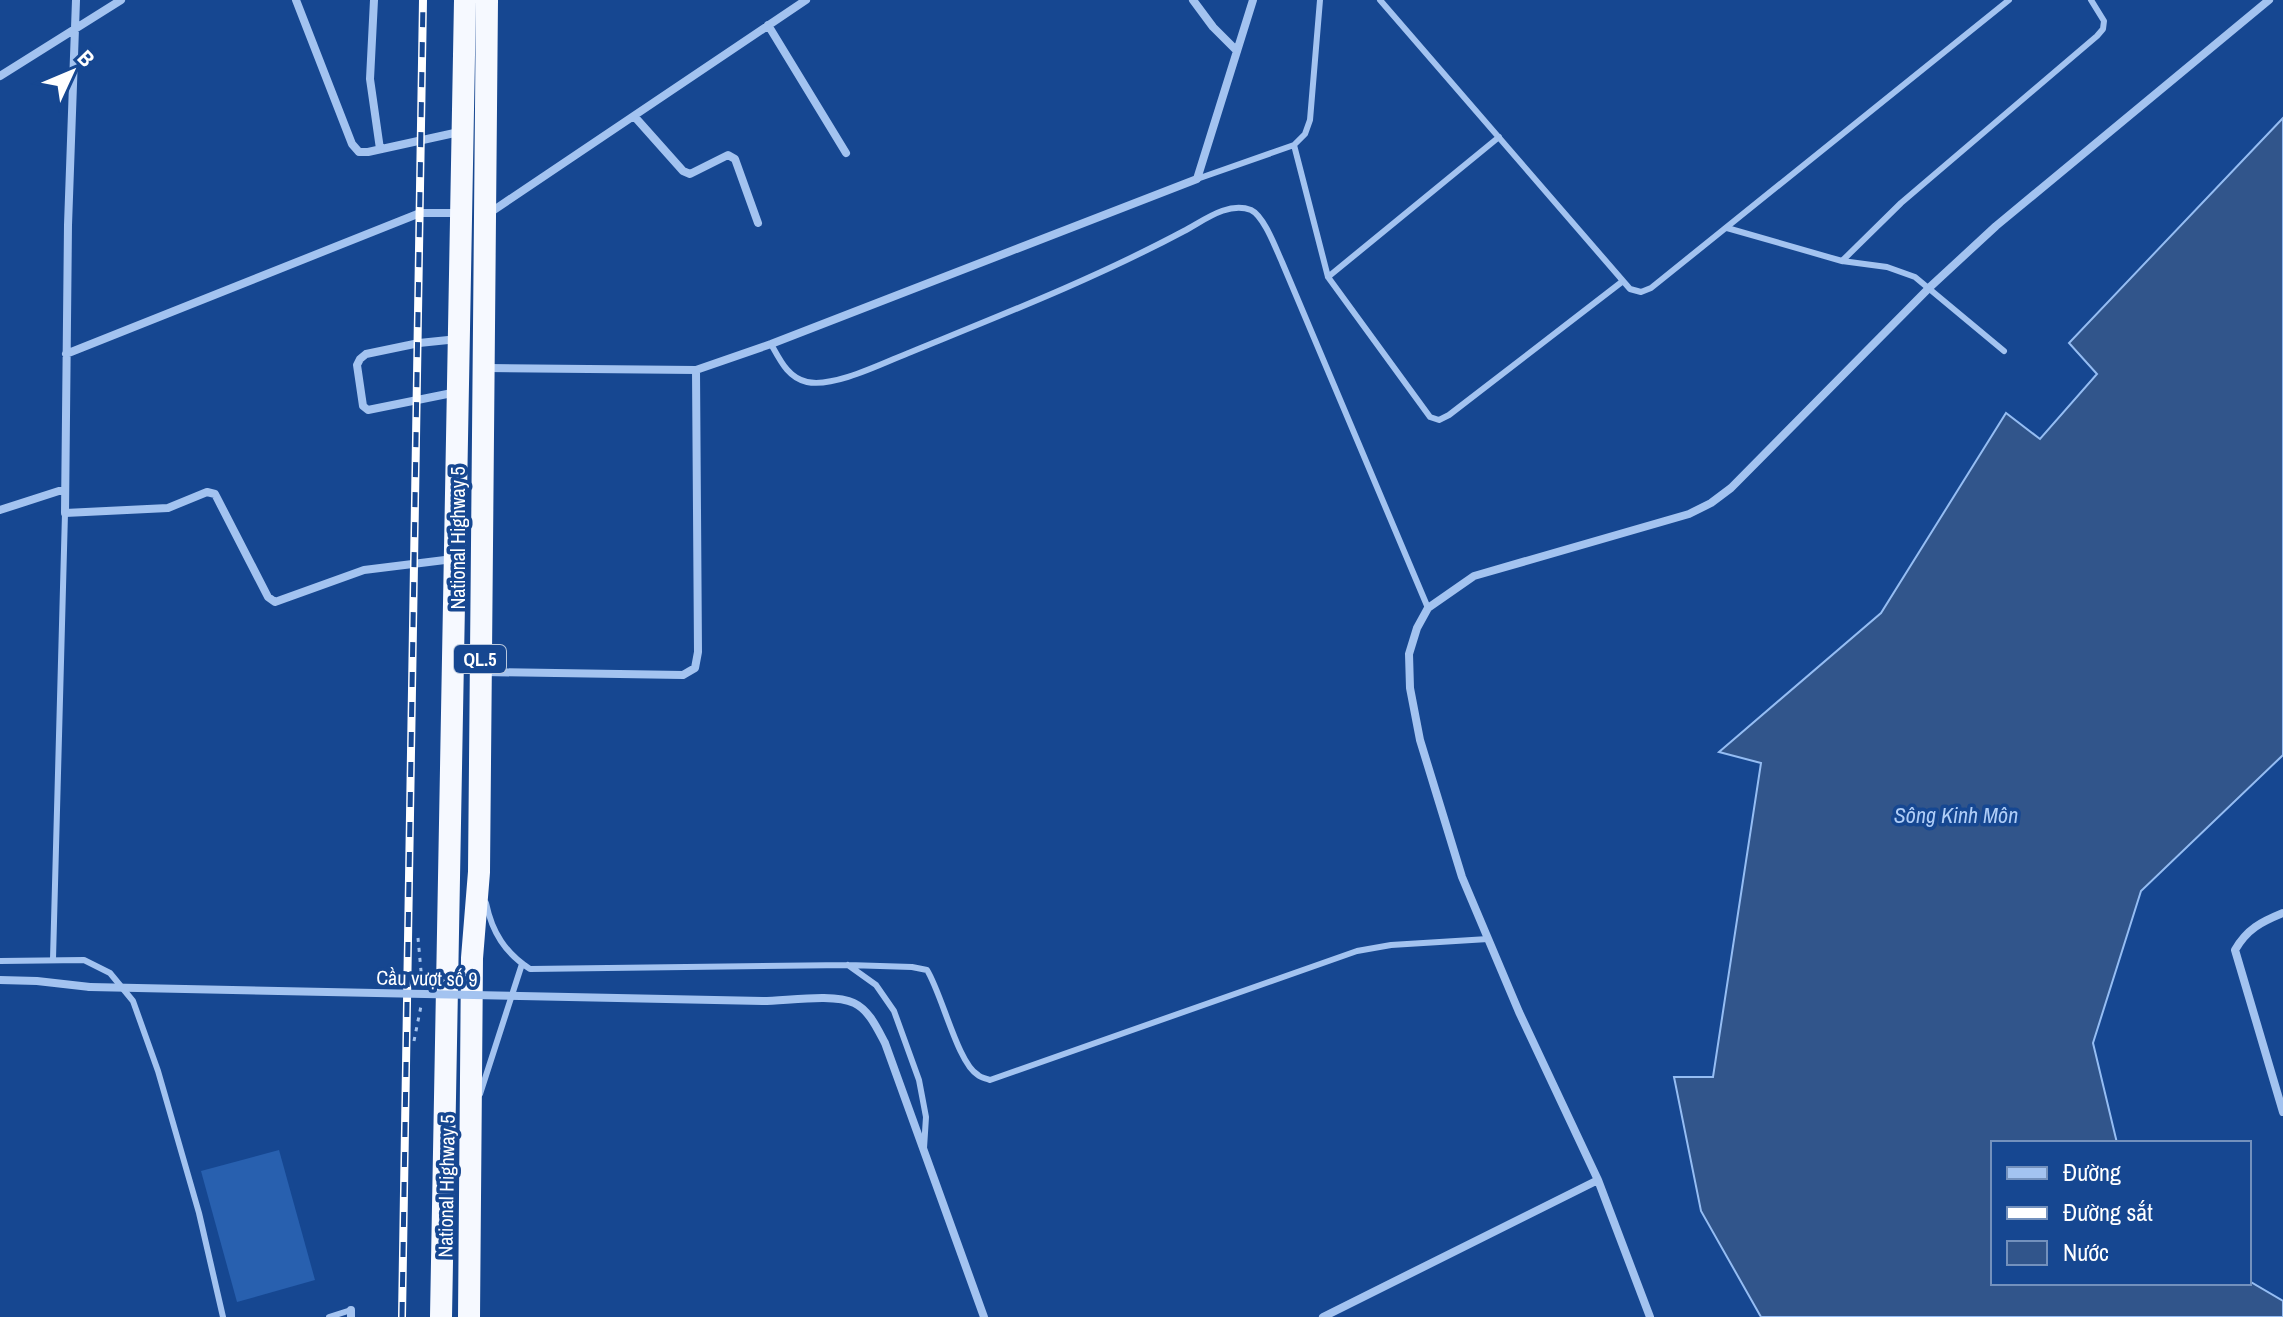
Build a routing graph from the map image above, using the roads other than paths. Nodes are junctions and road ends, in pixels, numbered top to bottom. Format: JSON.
{"nodes":[{"id":1,"x":76,"y":0,"type":"edge"},
{"id":2,"x":121,"y":0,"type":"edge"},
{"id":3,"x":296,"y":0,"type":"edge"},
{"id":4,"x":374,"y":0,"type":"edge"},
{"id":5,"x":465,"y":0,"type":"edge"},
{"id":6,"x":487,"y":0,"type":"edge"},
{"id":7,"x":806,"y":0,"type":"edge"},
{"id":8,"x":1193,"y":0,"type":"edge"},
{"id":9,"x":1253,"y":0,"type":"edge"},
{"id":10,"x":1320,"y":0,"type":"edge"},
{"id":11,"x":1380,"y":0,"type":"edge"},
{"id":12,"x":2009,"y":0,"type":"edge"},
{"id":13,"x":2091,"y":0,"type":"edge"},
{"id":14,"x":2269,"y":0,"type":"edge"},
{"id":15,"x":768,"y":25,"type":"junction"},
{"id":16,"x":76,"y":29,"type":"junction"},
{"id":17,"x":1237,"y":51,"type":"junction"},
{"id":18,"x":0,"y":76,"type":"edge"},
{"id":19,"x":634,"y":116,"type":"junction"},
{"id":20,"x":462,"y":131,"type":"junction"},
{"id":21,"x":1499,"y":137,"type":"junction"},
{"id":22,"x":1294,"y":145,"type":"junction"},
{"id":23,"x":380,"y":149,"type":"junction"},
{"id":24,"x":846,"y":153,"type":"dead end"},
{"id":25,"x":1197,"y":179,"type":"junction"},
{"id":26,"x":460,"y":213,"type":"junction"},
{"id":27,"x":484,"y":217,"type":"junction"},
{"id":28,"x":758,"y":223,"type":"dead end"},
{"id":29,"x":1727,"y":228,"type":"junction"},
{"id":30,"x":1842,"y":261,"type":"junction"},
{"id":31,"x":1328,"y":277,"type":"junction"},
{"id":32,"x":1623,"y":281,"type":"junction"},
{"id":33,"x":1930,"y":287,"type":"junction"},
{"id":34,"x":458,"y":339,"type":"junction"},
{"id":35,"x":771,"y":344,"type":"junction"},
{"id":36,"x":2004,"y":351,"type":"dead end"},
{"id":37,"x":66,"y":354,"type":"junction"},
{"id":38,"x":482,"y":368,"type":"junction"},
{"id":39,"x":696,"y":370,"type":"junction"},
{"id":40,"x":457,"y":392,"type":"junction"},
{"id":41,"x":65,"y":489,"type":"junction"},
{"id":42,"x":0,"y":510,"type":"edge"},
{"id":43,"x":65,"y":513,"type":"junction"},
{"id":44,"x":454,"y":559,"type":"junction"},
{"id":45,"x":1428,"y":608,"type":"junction"},
{"id":46,"x":480,"y":672,"type":"junction"},
{"id":47,"x":479,"y":872,"type":"junction"},
{"id":48,"x":2283,"y":913,"type":"edge"},
{"id":49,"x":1488,"y":939,"type":"junction"},
{"id":50,"x":53,"y":959,"type":"junction"},
{"id":51,"x":0,"y":961,"type":"edge"},
{"id":52,"x":522,"y":964,"type":"junction"},
{"id":53,"x":848,"y":965,"type":"junction"},
{"id":54,"x":0,"y":980,"type":"edge"},
{"id":55,"x":2283,"y":1112,"type":"edge"},
{"id":56,"x":471,"y":1126,"type":"junction"},
{"id":57,"x":924,"y":1149,"type":"junction"},
{"id":58,"x":1598,"y":1180,"type":"junction"},
{"id":59,"x":351,"y":1314,"type":"edge"},
{"id":60,"x":223,"y":1317,"type":"edge"},
{"id":61,"x":329,"y":1317,"type":"edge"},
{"id":62,"x":441,"y":1317,"type":"edge"},
{"id":63,"x":469,"y":1317,"type":"edge"},
{"id":64,"x":984,"y":1317,"type":"edge"},
{"id":65,"x":1323,"y":1317,"type":"edge"},
{"id":66,"x":1650,"y":1317,"type":"edge"}],
"edges":[{"from":1,"to":16,"type":"street"},
{"from":2,"to":16,"type":"street"},
{"from":3,"to":23,"type":"street"},
{"from":4,"to":23,"type":"street"},
{"from":5,"to":20,"type":"highway","name":"National Highway 5","number":"QL.5"},
{"from":6,"to":27,"type":"highway","name":"National Highway 5","number":"QL.5"},
{"from":7,"to":15,"type":"street"},
{"from":8,"to":17,"type":"street"},
{"from":9,"to":17,"type":"street"},
{"from":10,"to":22,"type":"lane"},
{"from":11,"to":21,"type":"lane"},
{"from":12,"to":29,"type":"lane"},
{"from":13,"to":30,"type":"lane"},
{"from":14,"to":33,"type":"street"},
{"from":15,"to":19,"type":"street"},
{"from":15,"to":24,"type":"street"},
{"from":16,"to":18,"type":"street"},
{"from":16,"to":37,"type":"street"},
{"from":17,"to":25,"type":"street"},
{"from":19,"to":27,"type":"street"},
{"from":19,"to":28,"type":"street"},
{"from":20,"to":23,"type":"street"},
{"from":20,"to":26,"type":"highway","name":"National Highway 5","number":"QL.5"},
{"from":21,"to":31,"type":"lane"},
{"from":21,"to":32,"type":"lane"},
{"from":22,"to":25,"type":"lane"},
{"from":22,"to":31,"type":"lane"},
{"from":25,"to":35,"type":"street"},
{"from":26,"to":34,"type":"highway","name":"National Highway 5","number":"QL.5"},
{"from":26,"to":37,"type":"street"},
{"from":27,"to":38,"type":"highway","name":"National Highway 5","number":"QL.5"},
{"from":29,"to":30,"type":"lane"},
{"from":29,"to":32,"type":"lane"},
{"from":30,"to":33,"type":"lane"},
{"from":31,"to":32,"type":"lane"},
{"from":33,"to":36,"type":"lane"},
{"from":33,"to":45,"type":"street"},
{"from":34,"to":40,"type":"highway","name":"National Highway 5","number":"QL.5"},
{"from":34,"to":40,"type":"street"},
{"from":35,"to":39,"type":"street"},
{"from":35,"to":45,"type":"lane"},
{"from":37,"to":41,"type":"street"},
{"from":38,"to":39,"type":"street"},
{"from":38,"to":46,"type":"highway","name":"National Highway 5","number":"QL.5"},
{"from":39,"to":46,"type":"street"},
{"from":40,"to":44,"type":"highway","name":"National Highway 5","number":"QL.5"},
{"from":41,"to":42,"type":"street"},
{"from":41,"to":43,"type":"street"},
{"from":43,"to":44,"type":"street"},
{"from":43,"to":50,"type":"lane"},
{"from":44,"to":62,"type":"highway","name":"National Highway 5","number":"QL.5"},
{"from":45,"to":49,"type":"street"},
{"from":46,"to":47,"type":"highway","name":"National Highway 5","number":"QL.5"},
{"from":47,"to":52,"type":"lane"},
{"from":47,"to":56,"type":"highway","name":"National Highway 5","number":"QL.5"},
{"from":48,"to":55,"type":"street"},
{"from":49,"to":53,"type":"lane"},
{"from":49,"to":58,"type":"street"},
{"from":50,"to":51,"type":"lane"},
{"from":50,"to":60,"type":"lane"},
{"from":52,"to":53,"type":"lane"},
{"from":52,"to":56,"type":"lane"},
{"from":53,"to":57,"type":"lane"},
{"from":54,"to":57,"type":"street","name":"Cầu vượt số 9","bridge":true},
{"from":56,"to":63,"type":"highway","name":"National Highway 5","number":"QL.5"},
{"from":57,"to":64,"type":"street","name":"Cầu vượt số 9"},
{"from":58,"to":65,"type":"street"},
{"from":58,"to":66,"type":"street"},
{"from":59,"to":61,"type":"lane"}]}
